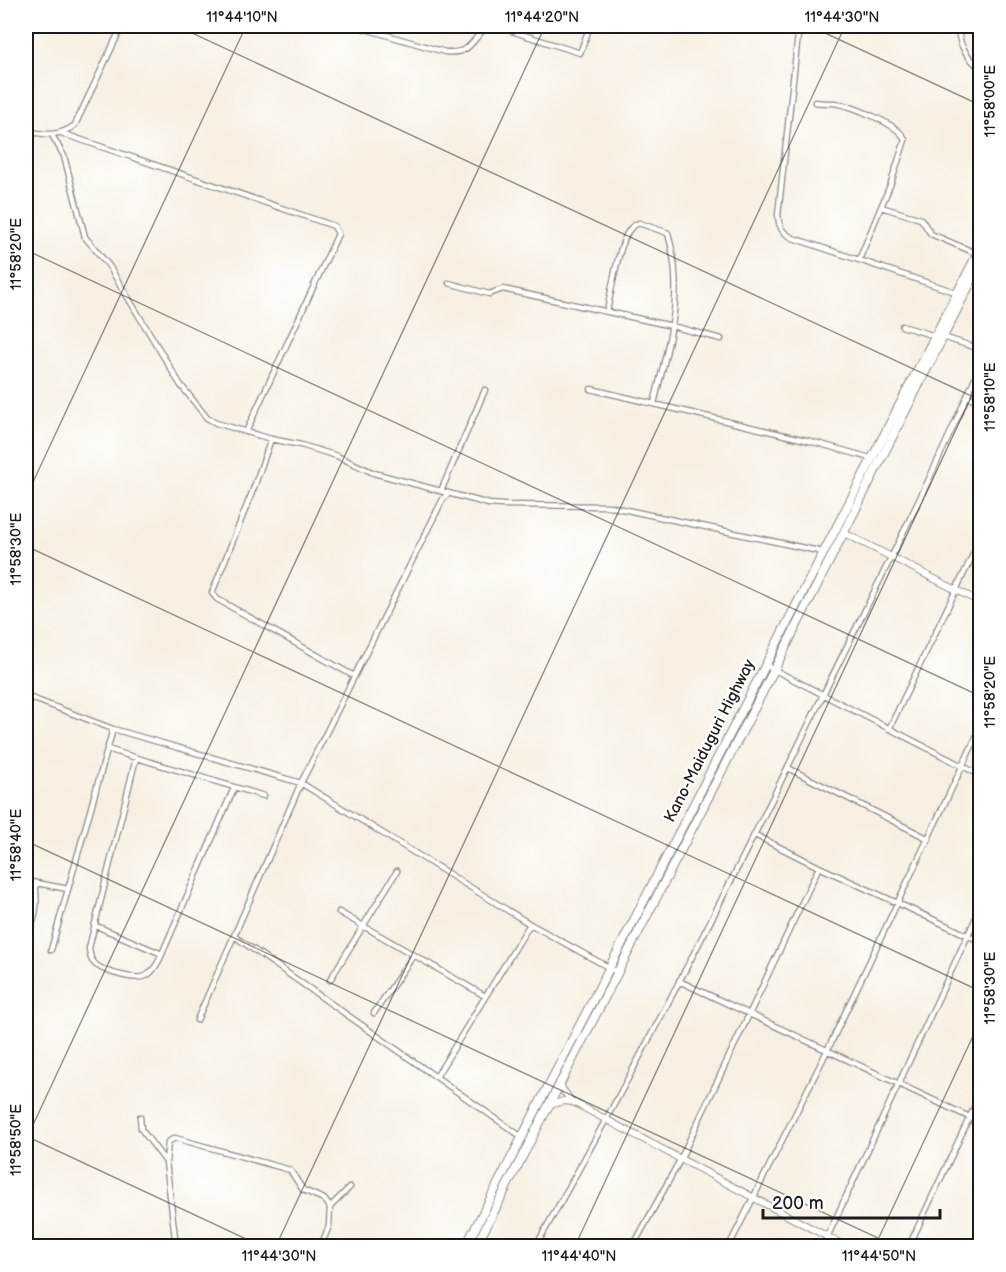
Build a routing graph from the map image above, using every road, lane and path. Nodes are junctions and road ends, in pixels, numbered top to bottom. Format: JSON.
{"nodes":[{"id":1,"x":122,"y":26,"type":"edge"},
{"id":2,"x":355,"y":26,"type":"edge"},
{"id":3,"x":590,"y":26,"type":"edge"},
{"id":4,"x":799,"y":26,"type":"edge"},
{"id":5,"x":958,"y":26,"type":"edge"},
{"id":6,"x":981,"y":68,"type":"edge"},
{"id":7,"x":815,"y":102,"type":"dead end"},
{"id":8,"x":26,"y":131,"type":"edge"},
{"id":9,"x":61,"y":133,"type":"junction"},
{"id":10,"x":52,"y":135,"type":"junction"},
{"id":11,"x":881,"y":207,"type":"junction"},
{"id":12,"x":979,"y":252,"type":"edge"},
{"id":13,"x":859,"y":260,"type":"junction"},
{"id":14,"x":981,"y":264,"type":"edge"},
{"id":15,"x":449,"y":283,"type":"dead end"},
{"id":16,"x":958,"y":293,"type":"junction"},
{"id":17,"x":607,"y":311,"type":"junction"},
{"id":18,"x":672,"y":326,"type":"junction"},
{"id":19,"x":902,"y":326,"type":"dead end"},
{"id":20,"x":939,"y":337,"type":"junction"},
{"id":21,"x":721,"y":339,"type":"dead end"},
{"id":22,"x":981,"y":349,"type":"edge"},
{"id":23,"x":981,"y":366,"type":"edge"},
{"id":24,"x":591,"y":389,"type":"dead end"},
{"id":25,"x":485,"y":390,"type":"dead end"},
{"id":26,"x":968,"y":396,"type":"junction"},
{"id":27,"x":981,"y":402,"type":"edge"},
{"id":28,"x":654,"y":404,"type":"junction"},
{"id":29,"x":246,"y":432,"type":"junction"},
{"id":30,"x":271,"y":439,"type":"junction"},
{"id":31,"x":872,"y":459,"type":"junction"},
{"id":32,"x":880,"y":462,"type":"junction"},
{"id":33,"x":441,"y":491,"type":"junction"},
{"id":34,"x":448,"y":493,"type":"junction"},
{"id":35,"x":844,"y":533,"type":"junction"},
{"id":36,"x":981,"y":540,"type":"edge"},
{"id":37,"x":823,"y":552,"type":"junction"},
{"id":38,"x":892,"y":558,"type":"junction"},
{"id":39,"x":957,"y":590,"type":"junction"},
{"id":40,"x":981,"y":602,"type":"edge"},
{"id":41,"x":765,"y":665,"type":"junction"},
{"id":42,"x":774,"y":670,"type":"junction"},
{"id":43,"x":354,"y":676,"type":"junction"},
{"id":44,"x":823,"y":695,"type":"junction"},
{"id":45,"x":26,"y":696,"type":"edge"},
{"id":46,"x":113,"y":729,"type":"junction"},
{"id":47,"x":889,"y":729,"type":"junction"},
{"id":48,"x":981,"y":729,"type":"edge"},
{"id":49,"x":107,"y":749,"type":"junction"},
{"id":50,"x":136,"y":758,"type":"junction"},
{"id":51,"x":964,"y":767,"type":"junction"},
{"id":52,"x":788,"y":768,"type":"junction"},
{"id":53,"x":981,"y":776,"type":"edge"},
{"id":54,"x":301,"y":783,"type":"junction"},
{"id":55,"x":234,"y":788,"type":"junction"},
{"id":56,"x":264,"y":796,"type":"dead end"},
{"id":57,"x":755,"y":835,"type":"junction"},
{"id":58,"x":928,"y":839,"type":"junction"},
{"id":59,"x":819,"y":867,"type":"junction"},
{"id":60,"x":397,"y":872,"type":"dead end"},
{"id":61,"x":26,"y":881,"type":"edge"},
{"id":62,"x":35,"y":883,"type":"junction"},
{"id":63,"x":68,"y":889,"type":"junction"},
{"id":64,"x":898,"y":904,"type":"junction"},
{"id":65,"x":981,"y":909,"type":"edge"},
{"id":66,"x":339,"y":912,"type":"dead end"},
{"id":67,"x":530,"y":924,"type":"junction"},
{"id":68,"x":94,"y":925,"type":"junction"},
{"id":69,"x":363,"y":926,"type":"junction"},
{"id":70,"x":967,"y":935,"type":"junction"},
{"id":71,"x":26,"y":936,"type":"edge"},
{"id":72,"x":234,"y":936,"type":"junction"},
{"id":73,"x":981,"y":941,"type":"edge"},
{"id":74,"x":51,"y":950,"type":"dead end"},
{"id":75,"x":162,"y":954,"type":"junction"},
{"id":76,"x":413,"y":956,"type":"junction"},
{"id":77,"x":613,"y":970,"type":"junction"},
{"id":78,"x":330,"y":980,"type":"dead end"},
{"id":79,"x":680,"y":981,"type":"junction"},
{"id":80,"x":485,"y":996,"type":"junction"},
{"id":81,"x":375,"y":1013,"type":"dead end"},
{"id":82,"x":749,"y":1014,"type":"junction"},
{"id":83,"x":197,"y":1020,"type":"dead end"},
{"id":84,"x":827,"y":1050,"type":"junction"},
{"id":85,"x":436,"y":1077,"type":"junction"},
{"id":86,"x":560,"y":1081,"type":"junction"},
{"id":87,"x":899,"y":1085,"type":"junction"},
{"id":88,"x":981,"y":1095,"type":"edge"},
{"id":89,"x":573,"y":1102,"type":"junction"},
{"id":90,"x":548,"y":1106,"type":"junction"},
{"id":91,"x":140,"y":1117,"type":"dead end"},
{"id":92,"x":970,"y":1118,"type":"junction"},
{"id":93,"x":606,"y":1120,"type":"junction"},
{"id":94,"x":981,"y":1122,"type":"edge"},
{"id":95,"x":523,"y":1137,"type":"junction"},
{"id":96,"x":680,"y":1160,"type":"junction"},
{"id":97,"x":166,"y":1162,"type":"junction"},
{"id":98,"x":350,"y":1186,"type":"dead end"},
{"id":99,"x":754,"y":1200,"type":"junction"},
{"id":100,"x":330,"y":1207,"type":"junction"},
{"id":101,"x":828,"y":1238,"type":"junction"},
{"id":102,"x":637,"y":1239,"type":"dead end"},
{"id":103,"x":176,"y":1246,"type":"edge"},
{"id":104,"x":321,"y":1246,"type":"edge"},
{"id":105,"x":466,"y":1246,"type":"edge"},
{"id":106,"x":476,"y":1246,"type":"edge"},
{"id":107,"x":536,"y":1246,"type":"edge"},
{"id":108,"x":729,"y":1246,"type":"edge"},
{"id":109,"x":823,"y":1246,"type":"edge"},
{"id":110,"x":845,"y":1246,"type":"edge"},
{"id":111,"x":909,"y":1246,"type":"edge"}],
"edges":[{"from":1,"to":9,"type":"street"},
{"from":2,"to":3,"type":"street"},
{"from":4,"to":13,"type":"street"},
{"from":5,"to":6,"type":"street"},
{"from":7,"to":11,"type":"street"},
{"from":8,"to":10,"type":"street"},
{"from":9,"to":10,"type":"street"},
{"from":9,"to":29,"type":"street"},
{"from":10,"to":29,"type":"street"},
{"from":11,"to":12,"type":"street"},
{"from":11,"to":13,"type":"street"},
{"from":12,"to":16,"type":"highway","name":"Kano-Maiduguri Highway"},
{"from":13,"to":16,"type":"street"},
{"from":14,"to":20,"type":"highway","name":"Kano-Maiduguri Highway"},
{"from":15,"to":17,"type":"street"},
{"from":16,"to":20,"type":"highway","name":"Kano-Maiduguri Highway"},
{"from":17,"to":18,"type":"street"},
{"from":17,"to":18,"type":"street"},
{"from":18,"to":21,"type":"street"},
{"from":18,"to":28,"type":"street"},
{"from":19,"to":20,"type":"street"},
{"from":20,"to":22,"type":"street"},
{"from":20,"to":31,"type":"highway","name":"Kano-Maiduguri Highway"},
{"from":20,"to":32,"type":"highway","name":"Kano-Maiduguri Highway"},
{"from":23,"to":26,"type":"street"},
{"from":24,"to":28,"type":"street"},
{"from":25,"to":33,"type":"street"},
{"from":26,"to":27,"type":"street"},
{"from":26,"to":38,"type":"street"},
{"from":28,"to":31,"type":"street"},
{"from":29,"to":30,"type":"street"},
{"from":30,"to":33,"type":"street"},
{"from":30,"to":43,"type":"street"},
{"from":31,"to":32,"type":"street"},
{"from":31,"to":37,"type":"highway","name":"Kano-Maiduguri Highway"},
{"from":32,"to":35,"type":"highway","name":"Kano-Maiduguri Highway"},
{"from":33,"to":34,"type":"street"},
{"from":34,"to":37,"type":"street"},
{"from":34,"to":43,"type":"street"},
{"from":35,"to":38,"type":"street"},
{"from":35,"to":42,"type":"highway","name":"Kano-Maiduguri Highway"},
{"from":36,"to":39,"type":"street"},
{"from":37,"to":41,"type":"highway","name":"Kano-Maiduguri Highway"},
{"from":38,"to":39,"type":"street"},
{"from":38,"to":44,"type":"street"},
{"from":39,"to":40,"type":"street"},
{"from":39,"to":47,"type":"street"},
{"from":41,"to":42,"type":"street"},
{"from":41,"to":77,"type":"highway","name":"Kano-Maiduguri Highway"},
{"from":42,"to":44,"type":"street"},
{"from":42,"to":77,"type":"highway","name":"Kano-Maiduguri Highway"},
{"from":43,"to":54,"type":"street"},
{"from":44,"to":47,"type":"street"},
{"from":44,"to":52,"type":"street"},
{"from":45,"to":46,"type":"street"},
{"from":46,"to":49,"type":"street"},
{"from":46,"to":54,"type":"street"},
{"from":47,"to":51,"type":"street"},
{"from":48,"to":51,"type":"street"},
{"from":49,"to":50,"type":"street"},
{"from":49,"to":63,"type":"street"},
{"from":50,"to":55,"type":"street"},
{"from":50,"to":68,"type":"street"},
{"from":51,"to":53,"type":"street"},
{"from":51,"to":58,"type":"street"},
{"from":52,"to":57,"type":"street"},
{"from":52,"to":58,"type":"street"},
{"from":54,"to":67,"type":"street"},
{"from":54,"to":72,"type":"street"},
{"from":55,"to":56,"type":"street"},
{"from":55,"to":75,"type":"street"},
{"from":57,"to":59,"type":"street"},
{"from":57,"to":79,"type":"street"},
{"from":58,"to":64,"type":"street"},
{"from":59,"to":64,"type":"street"},
{"from":59,"to":82,"type":"street"},
{"from":60,"to":69,"type":"street"},
{"from":61,"to":62,"type":"street"},
{"from":62,"to":63,"type":"street"},
{"from":62,"to":71,"type":"street"},
{"from":63,"to":74,"type":"street"},
{"from":64,"to":70,"type":"street"},
{"from":64,"to":84,"type":"street"},
{"from":65,"to":70,"type":"street"},
{"from":66,"to":69,"type":"street"},
{"from":67,"to":77,"type":"street"},
{"from":67,"to":80,"type":"street"},
{"from":68,"to":75,"type":"street"},
{"from":68,"to":75,"type":"street"},
{"from":69,"to":76,"type":"street"},
{"from":69,"to":78,"type":"street"},
{"from":70,"to":73,"type":"street"},
{"from":70,"to":87,"type":"street"},
{"from":72,"to":83,"type":"street"},
{"from":72,"to":85,"type":"street"},
{"from":76,"to":80,"type":"street"},
{"from":76,"to":81,"type":"street"},
{"from":77,"to":86,"type":"highway","name":"Kano-Maiduguri Highway"},
{"from":77,"to":95,"type":"highway","name":"Kano-Maiduguri Highway"},
{"from":79,"to":82,"type":"street"},
{"from":79,"to":93,"type":"street"},
{"from":80,"to":85,"type":"street"},
{"from":82,"to":84,"type":"street"},
{"from":82,"to":96,"type":"street"},
{"from":84,"to":87,"type":"street"},
{"from":84,"to":99,"type":"street"},
{"from":85,"to":95,"type":"street"},
{"from":86,"to":89,"type":"street"},
{"from":86,"to":90,"type":"highway","name":"Kano-Maiduguri Highway"},
{"from":87,"to":92,"type":"street"},
{"from":87,"to":101,"type":"street"},
{"from":88,"to":92,"type":"street"},
{"from":89,"to":90,"type":"street"},
{"from":89,"to":93,"type":"street"},
{"from":90,"to":106,"type":"highway","name":"Kano-Maiduguri Highway"},
{"from":91,"to":97,"type":"street"},
{"from":92,"to":94,"type":"street"},
{"from":92,"to":111,"type":"street"},
{"from":93,"to":96,"type":"street"},
{"from":93,"to":107,"type":"street"},
{"from":95,"to":105,"type":"highway","name":"Kano-Maiduguri Highway"},
{"from":96,"to":99,"type":"street"},
{"from":96,"to":102,"type":"street"},
{"from":97,"to":100,"type":"street"},
{"from":97,"to":103,"type":"street"},
{"from":98,"to":100,"type":"street"},
{"from":99,"to":101,"type":"street"},
{"from":99,"to":108,"type":"street"},
{"from":100,"to":104,"type":"street"},
{"from":101,"to":109,"type":"street"},
{"from":101,"to":110,"type":"street"}]}
